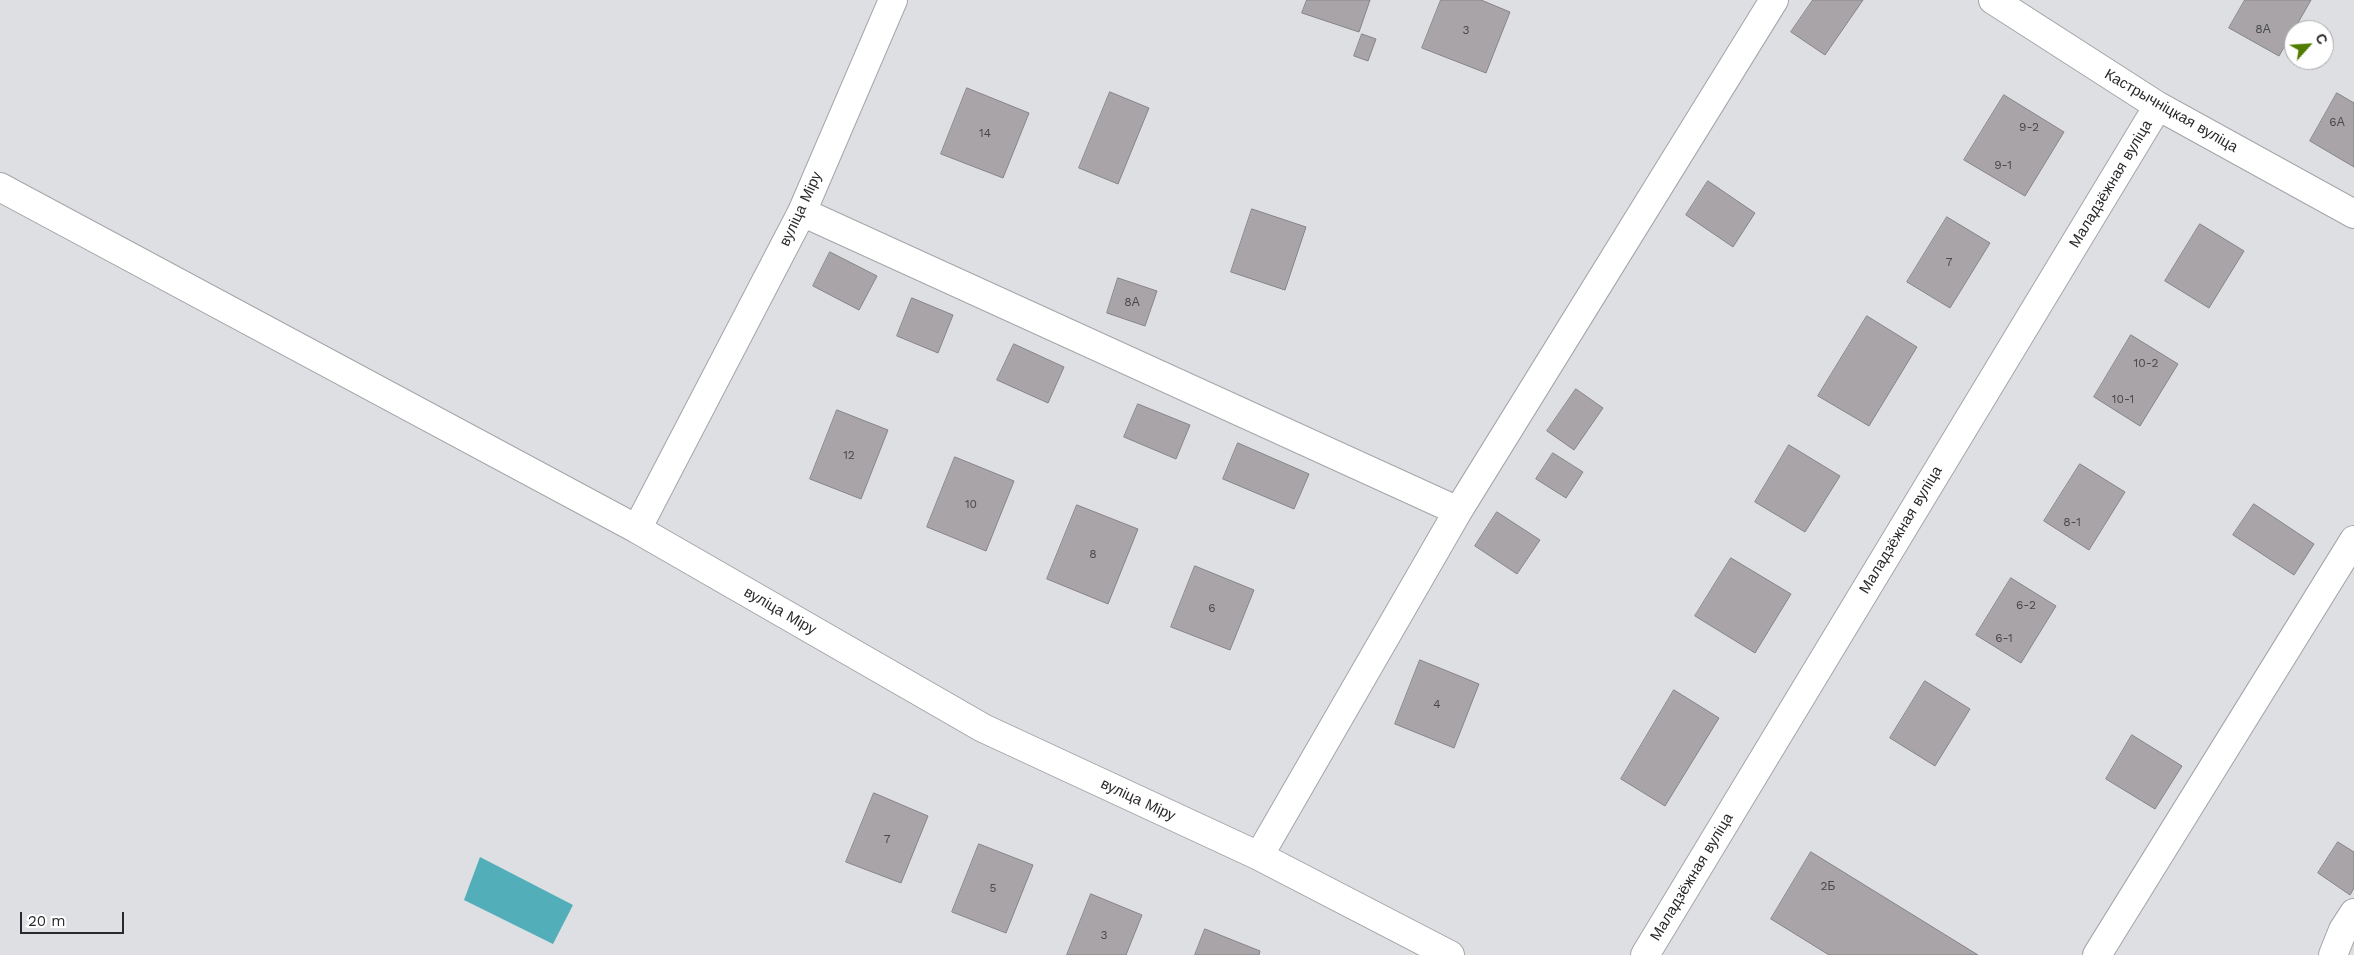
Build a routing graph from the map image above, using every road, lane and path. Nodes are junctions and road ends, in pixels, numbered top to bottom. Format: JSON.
{"nodes":[{"id":1,"x":894,"y":0,"type":"edge"},
{"id":2,"x":1774,"y":0,"type":"edge"},
{"id":3,"x":1993,"y":0,"type":"edge"},
{"id":4,"x":2158,"y":106,"type":"junction"},
{"id":5,"x":0,"y":187,"type":"edge"},
{"id":6,"x":802,"y":212,"type":"junction"},
{"id":7,"x":2354,"y":214,"type":"edge"},
{"id":8,"x":1458,"y":511,"type":"junction"},
{"id":9,"x":637,"y":529,"type":"junction"},
{"id":10,"x":2351,"y":550,"type":"edge"},
{"id":11,"x":1259,"y":856,"type":"junction"},
{"id":12,"x":2354,"y":913,"type":"edge"},
{"id":13,"x":1450,"y":955,"type":"edge"},
{"id":14,"x":1645,"y":955,"type":"edge"},
{"id":15,"x":2097,"y":955,"type":"edge"},
{"id":16,"x":2333,"y":955,"type":"edge"}],
"edges":[{"from":1,"to":6,"type":"street","name":"вуліца Міру"},
{"from":2,"to":8,"type":"street"},
{"from":3,"to":4,"type":"street","name":"Кастрычніцкая вуліца"},
{"from":4,"to":7,"type":"street","name":"Кастрычніцкая вуліца"},
{"from":4,"to":14,"type":"street","name":"Маладзёжная вуліца"},
{"from":5,"to":9,"type":"street"},
{"from":6,"to":8,"type":"street"},
{"from":6,"to":9,"type":"street","name":"вуліца Міру"},
{"from":8,"to":11,"type":"street"},
{"from":9,"to":11,"type":"street","name":"вуліца Міру"},
{"from":10,"to":15,"type":"street"},
{"from":11,"to":13,"type":"street","name":"вуліца Міру"},
{"from":12,"to":16,"type":"street"}]}
